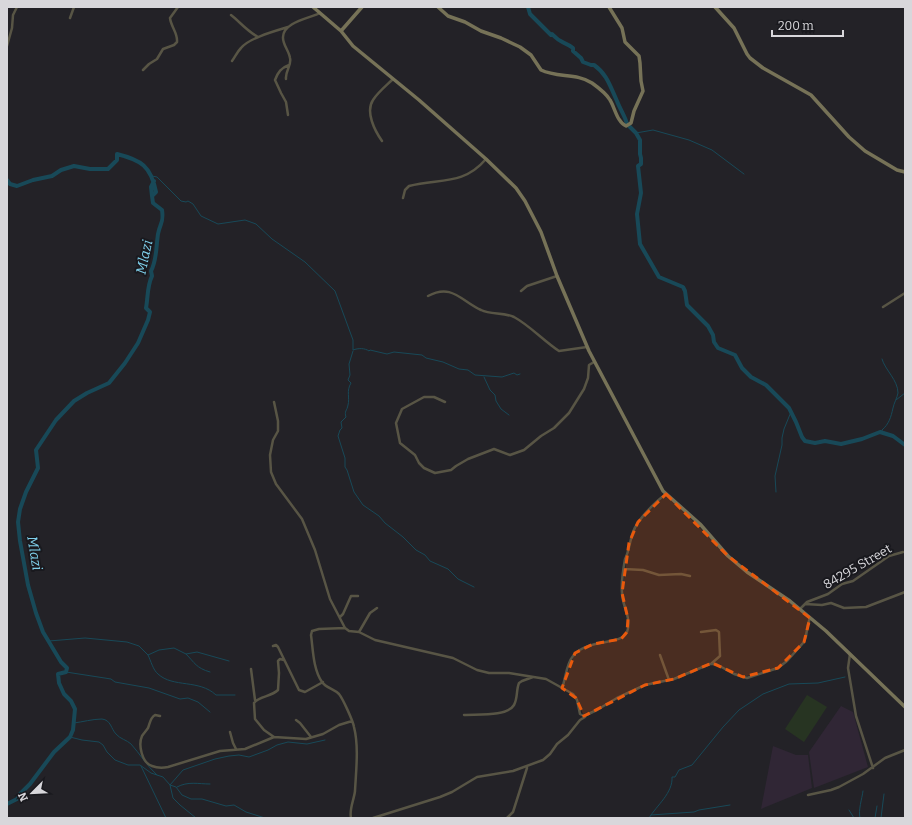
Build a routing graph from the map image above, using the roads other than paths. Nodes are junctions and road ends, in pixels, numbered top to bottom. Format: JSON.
{"nodes":[{"id":1,"x":74,"y":7,"type":"edge"},
{"id":2,"x":178,"y":7,"type":"edge"},
{"id":3,"x":313,"y":7,"type":"edge"},
{"id":4,"x":362,"y":7,"type":"edge"},
{"id":5,"x":438,"y":7,"type":"edge"},
{"id":6,"x":609,"y":7,"type":"edge"},
{"id":7,"x":715,"y":7,"type":"edge"},
{"id":8,"x":16,"y":8,"type":"edge"},
{"id":9,"x":320,"y":13,"type":"junction"},
{"id":10,"x":231,"y":15,"type":"dead end"},
{"id":11,"x":70,"y":18,"type":"dead end"},
{"id":12,"x":288,"y":27,"type":"junction"},
{"id":13,"x":340,"y":31,"type":"junction"},
{"id":14,"x":258,"y":37,"type":"junction"},
{"id":15,"x":7,"y":46,"type":"edge"},
{"id":16,"x":232,"y":61,"type":"dead end"},
{"id":17,"x":289,"y":65,"type":"junction"},
{"id":18,"x":143,"y":70,"type":"dead end"},
{"id":19,"x":286,"y":79,"type":"dead end"},
{"id":20,"x":393,"y":79,"type":"junction"},
{"id":21,"x":288,"y":115,"type":"dead end"},
{"id":22,"x":382,"y":141,"type":"dead end"},
{"id":23,"x":486,"y":159,"type":"junction"},
{"id":24,"x":905,"y":172,"type":"edge"},
{"id":25,"x":403,"y":198,"type":"dead end"},
{"id":26,"x":557,"y":276,"type":"junction"},
{"id":27,"x":521,"y":291,"type":"dead end"},
{"id":28,"x":905,"y":293,"type":"edge"},
{"id":29,"x":428,"y":296,"type":"dead end"},
{"id":30,"x":883,"y":307,"type":"dead end"},
{"id":31,"x":587,"y":348,"type":"junction"},
{"id":32,"x":594,"y":362,"type":"junction"},
{"id":33,"x":274,"y":402,"type":"dead end"},
{"id":34,"x":444,"y":402,"type":"dead end"},
{"id":35,"x":666,"y":494,"type":"junction"},
{"id":36,"x":904,"y":552,"type":"dead end"},
{"id":37,"x":624,"y":569,"type":"junction"},
{"id":38,"x":690,"y":576,"type":"dead end"},
{"id":39,"x":905,"y":592,"type":"edge"},
{"id":40,"x":358,"y":596,"type":"dead end"},
{"id":41,"x":804,"y":604,"type":"junction"},
{"id":42,"x":377,"y":608,"type":"dead end"},
{"id":43,"x":800,"y":609,"type":"junction"},
{"id":44,"x":339,"y":618,"type":"junction"},
{"id":45,"x":810,"y":618,"type":"junction"},
{"id":46,"x":345,"y":628,"type":"junction"},
{"id":47,"x":359,"y":632,"type":"junction"},
{"id":48,"x":701,"y":632,"type":"dead end"},
{"id":49,"x":273,"y":646,"type":"dead end"},
{"id":50,"x":850,"y":654,"type":"junction"},
{"id":51,"x":660,"y":655,"type":"dead end"},
{"id":52,"x":284,"y":660,"type":"junction"},
{"id":53,"x":712,"y":663,"type":"junction"},
{"id":54,"x":251,"y":669,"type":"dead end"},
{"id":55,"x":533,"y":677,"type":"junction"},
{"id":56,"x":669,"y":680,"type":"junction"},
{"id":57,"x":322,"y":682,"type":"junction"},
{"id":58,"x":562,"y":688,"type":"junction"},
{"id":59,"x":255,"y":701,"type":"junction"},
{"id":60,"x":905,"y":707,"type":"edge"},
{"id":61,"x":464,"y":715,"type":"dead end"},
{"id":62,"x":160,"y":716,"type":"dead end"},
{"id":63,"x":587,"y":716,"type":"junction"},
{"id":64,"x":296,"y":720,"type":"dead end"},
{"id":65,"x":352,"y":721,"type":"junction"},
{"id":66,"x":230,"y":732,"type":"dead end"},
{"id":67,"x":274,"y":737,"type":"junction"},
{"id":68,"x":311,"y":738,"type":"junction"},
{"id":69,"x":237,"y":749,"type":"junction"},
{"id":70,"x":905,"y":750,"type":"edge"},
{"id":71,"x":871,"y":761,"type":"junction"},
{"id":72,"x":879,"y":762,"type":"junction"},
{"id":73,"x":527,"y":767,"type":"junction"},
{"id":74,"x":873,"y":768,"type":"junction"},
{"id":75,"x":808,"y":795,"type":"dead end"},
{"id":76,"x":351,"y":818,"type":"edge"},
{"id":77,"x":373,"y":818,"type":"edge"},
{"id":78,"x":507,"y":818,"type":"edge"}],
"edges":[{"from":1,"to":11,"type":"street"},
{"from":2,"to":18,"type":"street"},
{"from":3,"to":9,"type":"street"},
{"from":4,"to":13,"type":"street"},
{"from":5,"to":6,"type":"street"},
{"from":7,"to":24,"type":"street"},
{"from":8,"to":15,"type":"street"},
{"from":9,"to":12,"type":"street"},
{"from":9,"to":13,"type":"street"},
{"from":10,"to":14,"type":"street"},
{"from":12,"to":14,"type":"street"},
{"from":12,"to":17,"type":"street"},
{"from":13,"to":20,"type":"street"},
{"from":14,"to":16,"type":"street"},
{"from":17,"to":19,"type":"street"},
{"from":17,"to":21,"type":"street"},
{"from":20,"to":22,"type":"street"},
{"from":20,"to":23,"type":"street"},
{"from":23,"to":25,"type":"street"},
{"from":23,"to":26,"type":"street"},
{"from":26,"to":27,"type":"street"},
{"from":26,"to":31,"type":"street"},
{"from":28,"to":30,"type":"street"},
{"from":29,"to":31,"type":"street"},
{"from":31,"to":32,"type":"street"},
{"from":32,"to":34,"type":"street"},
{"from":32,"to":35,"type":"street"},
{"from":33,"to":44,"type":"street"},
{"from":35,"to":37,"type":"street"},
{"from":35,"to":43,"type":"street"},
{"from":36,"to":41,"type":"street","name":"84295 Street"},
{"from":37,"to":38,"type":"street"},
{"from":37,"to":58,"type":"street"},
{"from":39,"to":41,"type":"street"},
{"from":40,"to":44,"type":"street"},
{"from":41,"to":43,"type":"street"},
{"from":42,"to":47,"type":"street"},
{"from":43,"to":45,"type":"street"},
{"from":44,"to":46,"type":"street"},
{"from":45,"to":50,"type":"street"},
{"from":45,"to":53,"type":"street"},
{"from":46,"to":47,"type":"street"},
{"from":46,"to":57,"type":"street"},
{"from":47,"to":55,"type":"street"},
{"from":48,"to":53,"type":"street"},
{"from":49,"to":52,"type":"street"},
{"from":50,"to":60,"type":"street"},
{"from":50,"to":71,"type":"street"},
{"from":51,"to":56,"type":"street"},
{"from":52,"to":57,"type":"street"},
{"from":52,"to":59,"type":"street"},
{"from":53,"to":56,"type":"street"},
{"from":54,"to":59,"type":"street"},
{"from":55,"to":58,"type":"street"},
{"from":55,"to":61,"type":"street"},
{"from":56,"to":63,"type":"street"},
{"from":57,"to":65,"type":"street"},
{"from":58,"to":63,"type":"street"},
{"from":59,"to":67,"type":"street"},
{"from":62,"to":69,"type":"street"},
{"from":63,"to":73,"type":"street"},
{"from":64,"to":68,"type":"street"},
{"from":65,"to":68,"type":"street"},
{"from":65,"to":76,"type":"street"},
{"from":66,"to":69,"type":"street"},
{"from":67,"to":68,"type":"street"},
{"from":67,"to":69,"type":"street"},
{"from":70,"to":72,"type":"street"},
{"from":71,"to":72,"type":"street"},
{"from":71,"to":74,"type":"street"},
{"from":72,"to":74,"type":"street"},
{"from":73,"to":77,"type":"street"},
{"from":73,"to":78,"type":"street"},
{"from":74,"to":75,"type":"street"}]}
